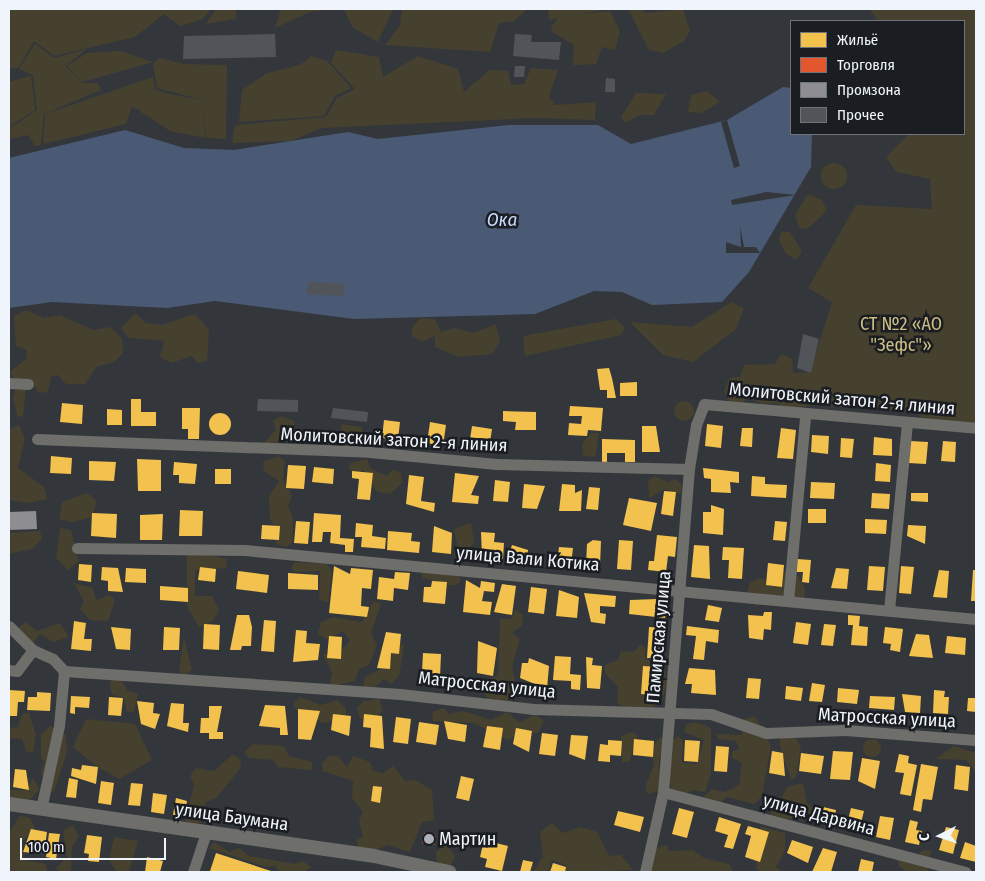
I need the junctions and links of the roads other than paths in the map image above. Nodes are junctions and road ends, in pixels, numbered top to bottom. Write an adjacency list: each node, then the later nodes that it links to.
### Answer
1 (9, 383): 2 (street)
2 (28, 384)
3 (704, 404): 4 (street, Молитовский затон 2-я линия); 8 (street, Памирская улица)
4 (805, 416): 5 (street, Молитовский затон 2-я линия); 11 (street)
5 (907, 424): 6 (street, Молитовский затон 2-я линия); 12 (street)
6 (976, 428)
7 (37, 439): 8 (street, Молитовский затон 2-я линия)
8 (689, 469): 10 (street, Памирская улица)
9 (77, 548): 10 (street, улица Вали Котика)
10 (680, 590): 11 (street, улица Вали Котика); 18 (street, Памирская улица)
11 (788, 601): 12 (street, улица Вали Котика)
12 (889, 610): 13 (street, улица Вали Котика)
13 (976, 619)
14 (9, 626): 15 (street)
15 (33, 650): 16 (street); 17 (street)
16 (9, 670)
17 (64, 671): 18 (street, Матросская улица); 22 (street)
18 (670, 716): 19 (street, Матросская улица); 20 (street, Памирская улица)
19 (976, 740)
20 (663, 792): 26 (street, Памирская улица); 27 (street, улица Дарвина)
21 (9, 804): 22 (street, улица Баумана)
22 (41, 809): 23 (street, улица Баумана)
23 (206, 833): 24 (street); 25 (street, улица Баумана)
24 (193, 872)
25 (449, 872)
26 (645, 872)
27 (966, 872)

